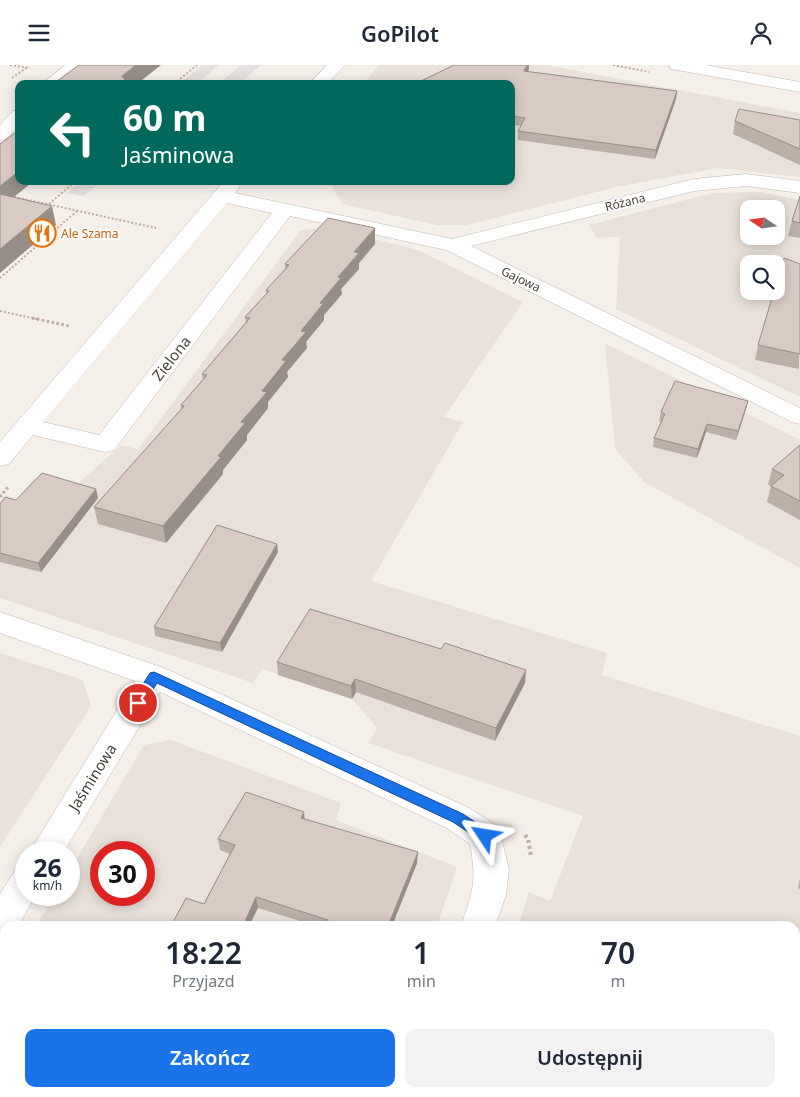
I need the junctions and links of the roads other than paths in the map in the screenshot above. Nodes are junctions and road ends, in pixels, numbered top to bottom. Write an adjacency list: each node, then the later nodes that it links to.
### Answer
1 (337, 65): 5 (street)
2 (677, 65): 7 (street)
3 (49, 66): 4 (street)
4 (73, 67): 6 (street)
5 (323, 75)
6 (55, 80)
7 (762, 81): 8 (street); 9 (street)
8 (800, 81)
9 (800, 87)
10 (15, 119): 11 (street)
11 (0, 135)
12 (800, 187): 15 (street, Różana)
13 (228, 189): 14 (street, Gajowa); 17 (street)
14 (285, 209): 15 (street, Gajowa); 17 (street, Zielona)
15 (452, 245): 16 (street, Gajowa)
16 (800, 417)
17 (27, 426): 18 (street)
18 (0, 457)
19 (0, 622): 20 (street)
20 (154, 676): 21 (street, Jaśminowa); 24 (street)
21 (52, 841)
22 (15, 900): 23 (street)
23 (2, 921)
24 (480, 921)

